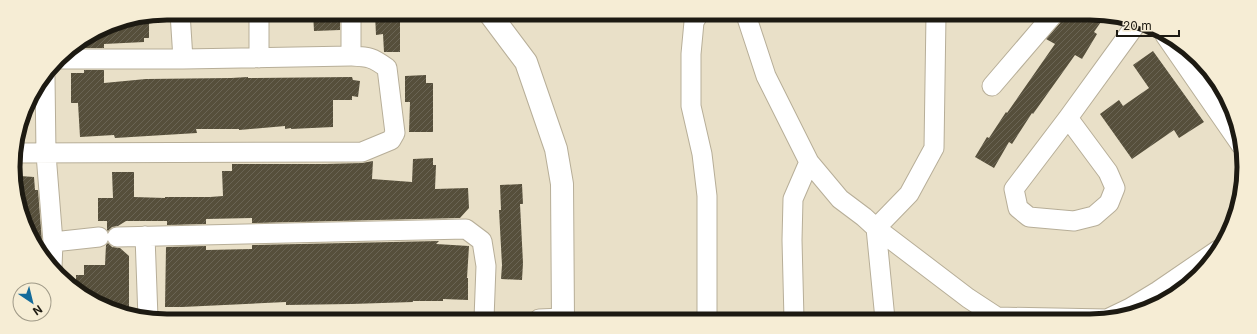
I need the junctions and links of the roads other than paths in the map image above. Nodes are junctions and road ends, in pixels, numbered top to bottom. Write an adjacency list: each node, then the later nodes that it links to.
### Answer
1 (180, 20): 14 (street)
2 (259, 20): 12 (street)
3 (351, 20): 11 (street)
4 (494, 20): 31 (street)
5 (695, 20): 32 (street)
6 (748, 20): 22 (street)
7 (936, 20): 23 (street)
8 (1049, 20): 16 (street)
9 (1134, 27): 18 (street)
10 (1177, 49): 17 (street)
11 (351, 56): 12 (street); 21 (street)
12 (259, 58): 14 (street)
13 (67, 59): 14 (street)
14 (183, 59)
15 (45, 85): 21 (street)
16 (992, 86)
17 (1212, 88): 19 (street)
18 (1068, 118): 18 (street)
19 (1230, 124)
20 (20, 153): 21 (street)
21 (46, 154): 25 (street)
22 (809, 162): 23 (street); 33 (street)
23 (876, 228): 34 (street); 35 (street)
24 (144, 236): 25 (street); 29 (street); 30 (street)
25 (53, 242): 26 (street)
26 (52, 259)
27 (1205, 259): 28 (street)
28 (1128, 309)
29 (148, 313)
30 (484, 314)
31 (563, 314)
32 (707, 314)
33 (794, 314)
34 (885, 314)
35 (991, 314)

